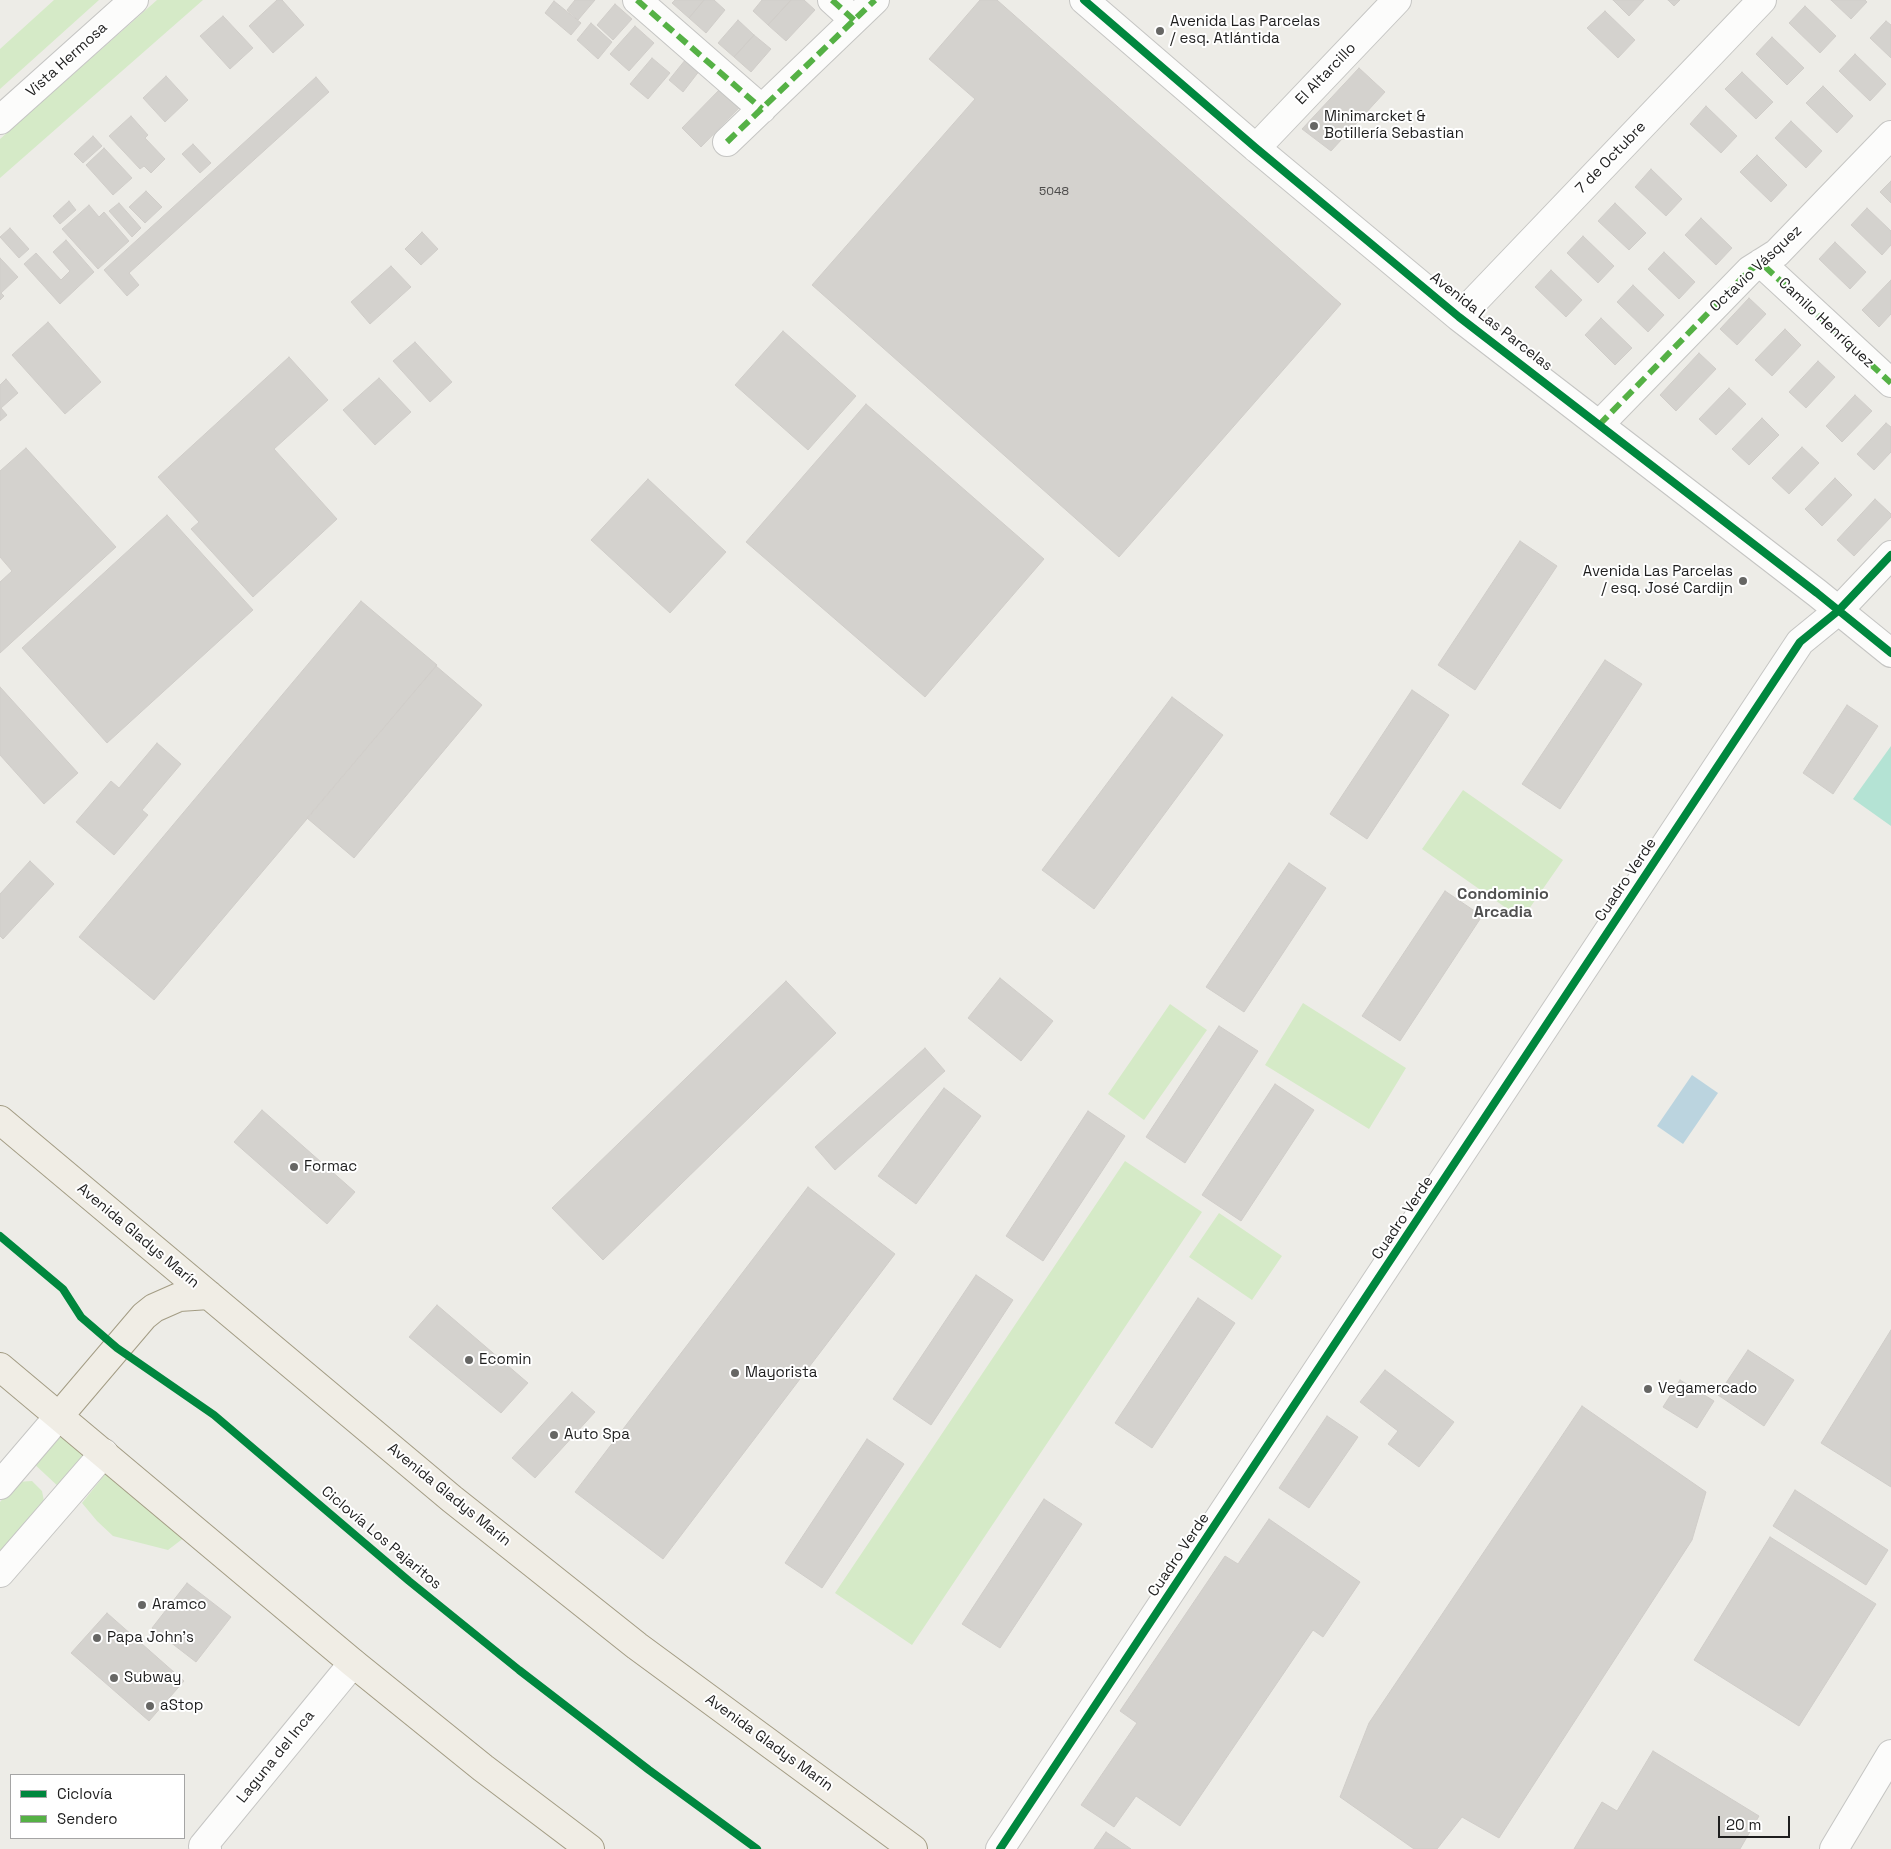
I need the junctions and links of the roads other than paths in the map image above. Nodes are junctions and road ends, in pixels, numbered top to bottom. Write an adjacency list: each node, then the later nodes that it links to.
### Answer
1 (134, 0): 10 (street, Vista Hermosa)
2 (637, 0): 9 (street)
3 (832, 0): 8 (street)
4 (875, 0): 8 (street)
5 (1397, 0): 13 (street, El Altarcillo)
6 (1762, 0): 15 (street, 7 de Octubre)
7 (1101, 5): 13 (street, Avenida Las Parcelas)
8 (854, 20): 9 (street)
9 (762, 109): 12 (street)
10 (0, 120)
11 (1891, 134): 14 (street, Octavio Vásquez)
12 (727, 142)
13 (1256, 148): 15 (street, Avenida Las Parcelas)
14 (1761, 263): 16 (street, Camilo Henríquez); 17 (street, Octavio Vásquez)
15 (1459, 316): 17 (street, Avenida Las Parcelas)
16 (1891, 383)
17 (1599, 424): 19 (street, Avenida Las Parcelas)
18 (1891, 555): 19 (street, Cuadro Verde)
19 (1838, 611): 20 (street, Avenida Las Parcelas); 33 (street, Cuadro Verde)
20 (1891, 653)
21 (0, 1120): 22 (main road, Avenida Gladys Marín)
22 (209, 1295): 24 (main road); 32 (main road, Avenida Gladys Marín)
23 (0, 1367): 24 (main road)
24 (59, 1416): 25 (main road); 26 (street)
25 (104, 1453): 27 (street); 28 (main road)
26 (0, 1485)
27 (0, 1573)
28 (353, 1663): 30 (street, Laguna del Inca); 31 (main road)
29 (1891, 1754): 34 (street)
30 (207, 1849)
31 (590, 1849)
32 (913, 1849)
33 (1000, 1849)
34 (1834, 1849)

